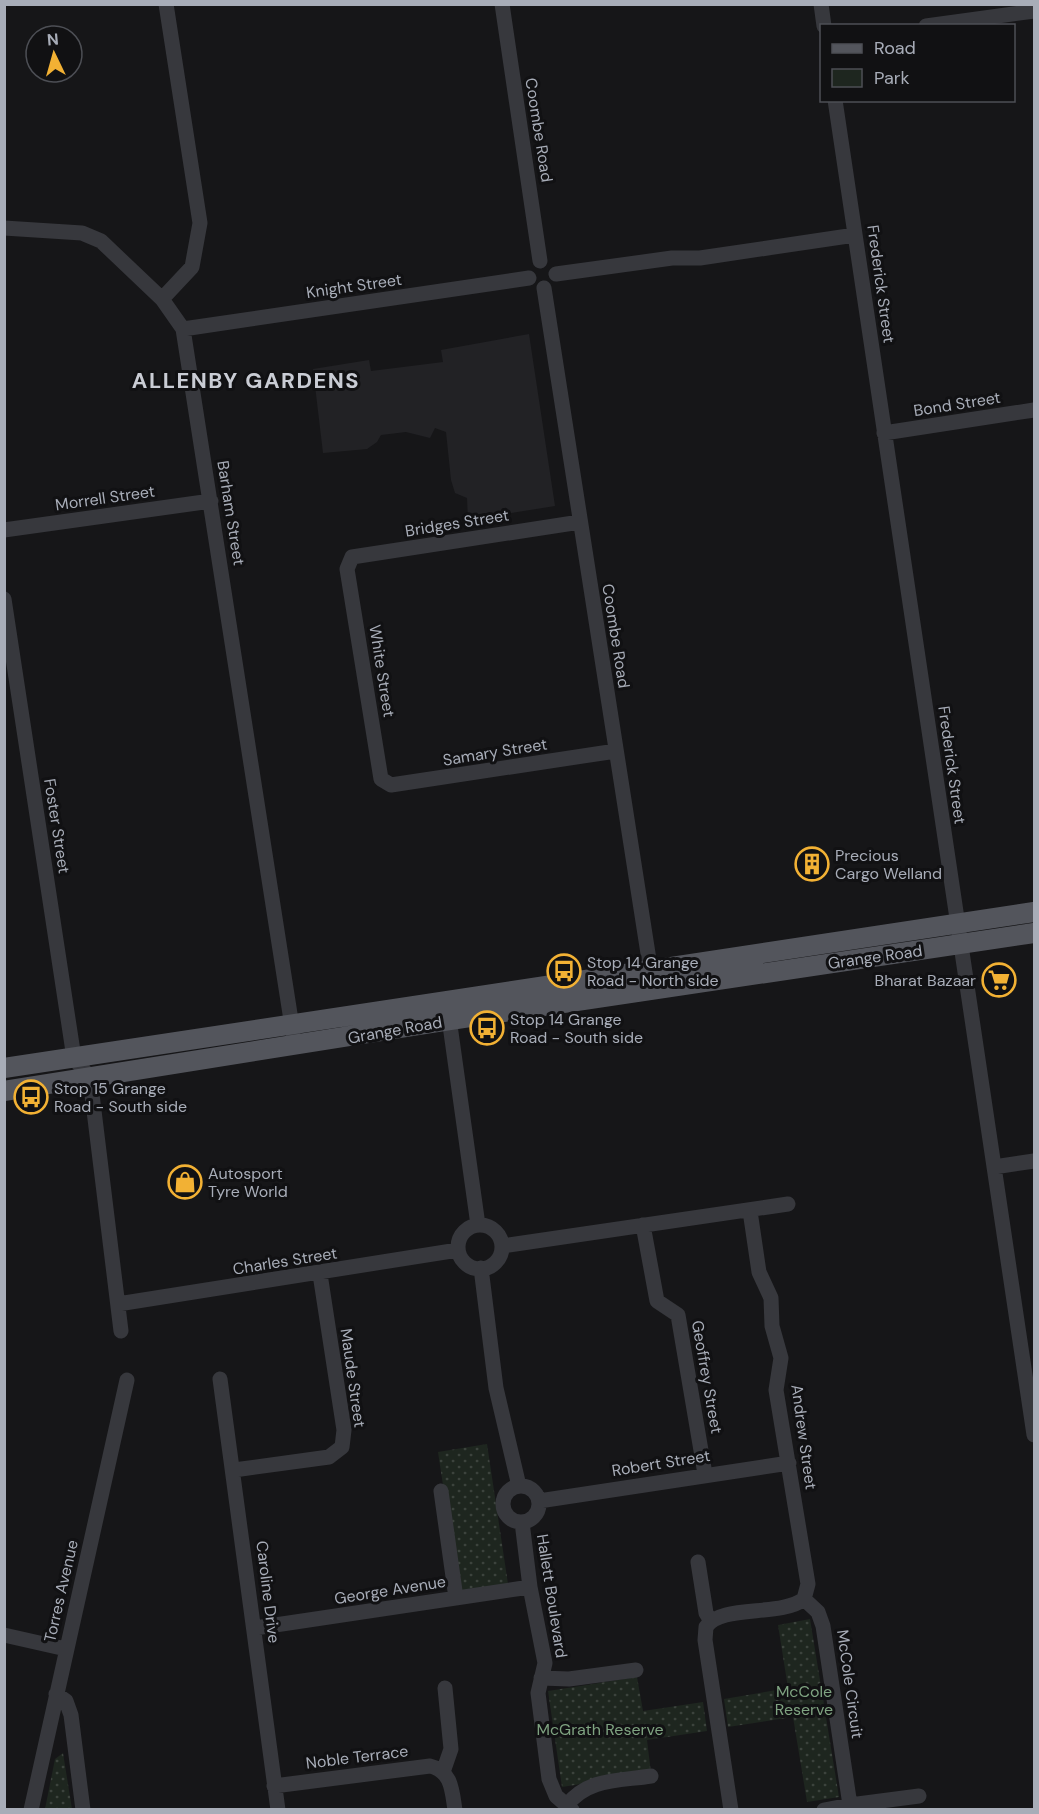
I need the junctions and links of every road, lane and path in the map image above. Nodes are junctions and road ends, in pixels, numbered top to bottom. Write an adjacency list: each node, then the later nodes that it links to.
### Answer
1 (166, 4): 14 (street)
2 (502, 4): 10 (street, Coombe Road)
3 (821, 4): 5 (street)
4 (1035, 12): 6 (street)
5 (824, 24)
6 (942, 24)
7 (835, 102): 9 (street, Frederick Street)
8 (4, 228): 14 (street)
9 (855, 235): 11 (street); 17 (street, Frederick Street)
10 (540, 261): 11 (street); 12 (street)
11 (556, 274): 13 (street)
12 (529, 278): 13 (street); 15 (street, Knight Street)
13 (544, 288): 19 (street, Coombe Road)
14 (162, 299): 15 (street, Barham Street)
15 (183, 329): 18 (street, Barham Street)
16 (1035, 410): 17 (street, Bond Street)
17 (884, 433): 26 (street, Frederick Street)
18 (211, 501): 20 (street, Morrell Street); 31 (street, Barham Street)
19 (580, 522): 21 (street, Bridges Street); 23 (street, Coombe Road)
20 (4, 530)
21 (347, 569): 24 (street, White Street)
22 (4, 599): 33 (street, Foster Street)
23 (616, 751): 24 (street, Samary Street); 29 (street, Coombe Road)
24 (381, 779)
25 (1035, 912): 26 (main road, Grange Road)
26 (958, 923): 28 (street, Frederick Street); 29 (main road, Grange Road)
27 (1035, 933): 28 (main road, Grange Road)
28 (961, 945): 29 (main road, Grange Road); 38 (street, Frederick Street)
29 (652, 980): 30 (main road, Grange Road)
30 (448, 1011): 31 (main road, Grange Road); 32 (main road, Grange Road); 41 (street)
31 (291, 1024): 32 (street, Barham Street); 33 (main road, Grange Road)
32 (295, 1046): 35 (main road, Grange Road)
33 (74, 1058): 34 (main road, Grange Road); 35 (street)
34 (4, 1068)
35 (90, 1078): 36 (main road, Grange Road); 47 (street)
36 (4, 1091)
37 (1035, 1161): 38 (street)
38 (994, 1167): 51 (street, Frederick Street)
39 (788, 1204): 40 (street)
40 (750, 1210): 42 (street); 52 (street, Andrew Street)
41 (478, 1225): 43 (street); 44 (street)
42 (643, 1225): 43 (street); 54 (street, Geoffrey Street)
43 (502, 1246): 45 (street)
44 (458, 1251): 45 (street); 46 (street, Charles Street)
45 (481, 1268): 55 (street)
46 (320, 1274): 47 (street, Charles Street); 53 (street, Maude Street)
47 (118, 1304): 48 (street)
48 (121, 1331)
49 (220, 1378): 53 (street, Caroline Drive)
50 (128, 1380): 66 (street, Torres Avenue)
51 (1035, 1435)
52 (789, 1463): 54 (street, Robert Street); 62 (street, Andrew Street)
53 (234, 1470): 64 (street, Caroline Drive)
54 (705, 1474): 57 (street, Robert Street)
55 (519, 1486): 57 (street); 58 (street)
56 (441, 1491): 61 (street)
57 (539, 1501): 58 (street)
58 (522, 1522): 60 (street, Hallett Boulevard)
59 (698, 1562): 63 (street)
60 (530, 1587): 61 (street, George Avenue); 68 (street, Hallett Boulevard)
61 (456, 1598): 64 (street, George Avenue)
62 (804, 1599): 63 (street); 75 (street, McCole Circuit)
63 (711, 1621): 81 (street)
64 (255, 1628): 73 (street, Caroline Drive)
65 (4, 1635): 66 (street)
66 (66, 1649): 70 (street, Torres Avenue)
67 (636, 1670): 68 (street)
68 (541, 1678): 76 (street, Hallett Boulevard)
69 (445, 1688): 71 (street)
70 (56, 1694): 77 (street, Torres Avenue); 78 (street)
71 (443, 1772): 73 (street, Noble Terrace); 80 (street)
72 (651, 1776): 76 (street)
73 (274, 1786): 79 (street, Caroline Drive)
74 (919, 1796): 75 (street)
75 (850, 1805): 82 (street)
76 (569, 1807)
77 (31, 1809)
78 (83, 1809)
79 (278, 1809)
80 (454, 1809)
81 (731, 1809)
82 (824, 1809)

